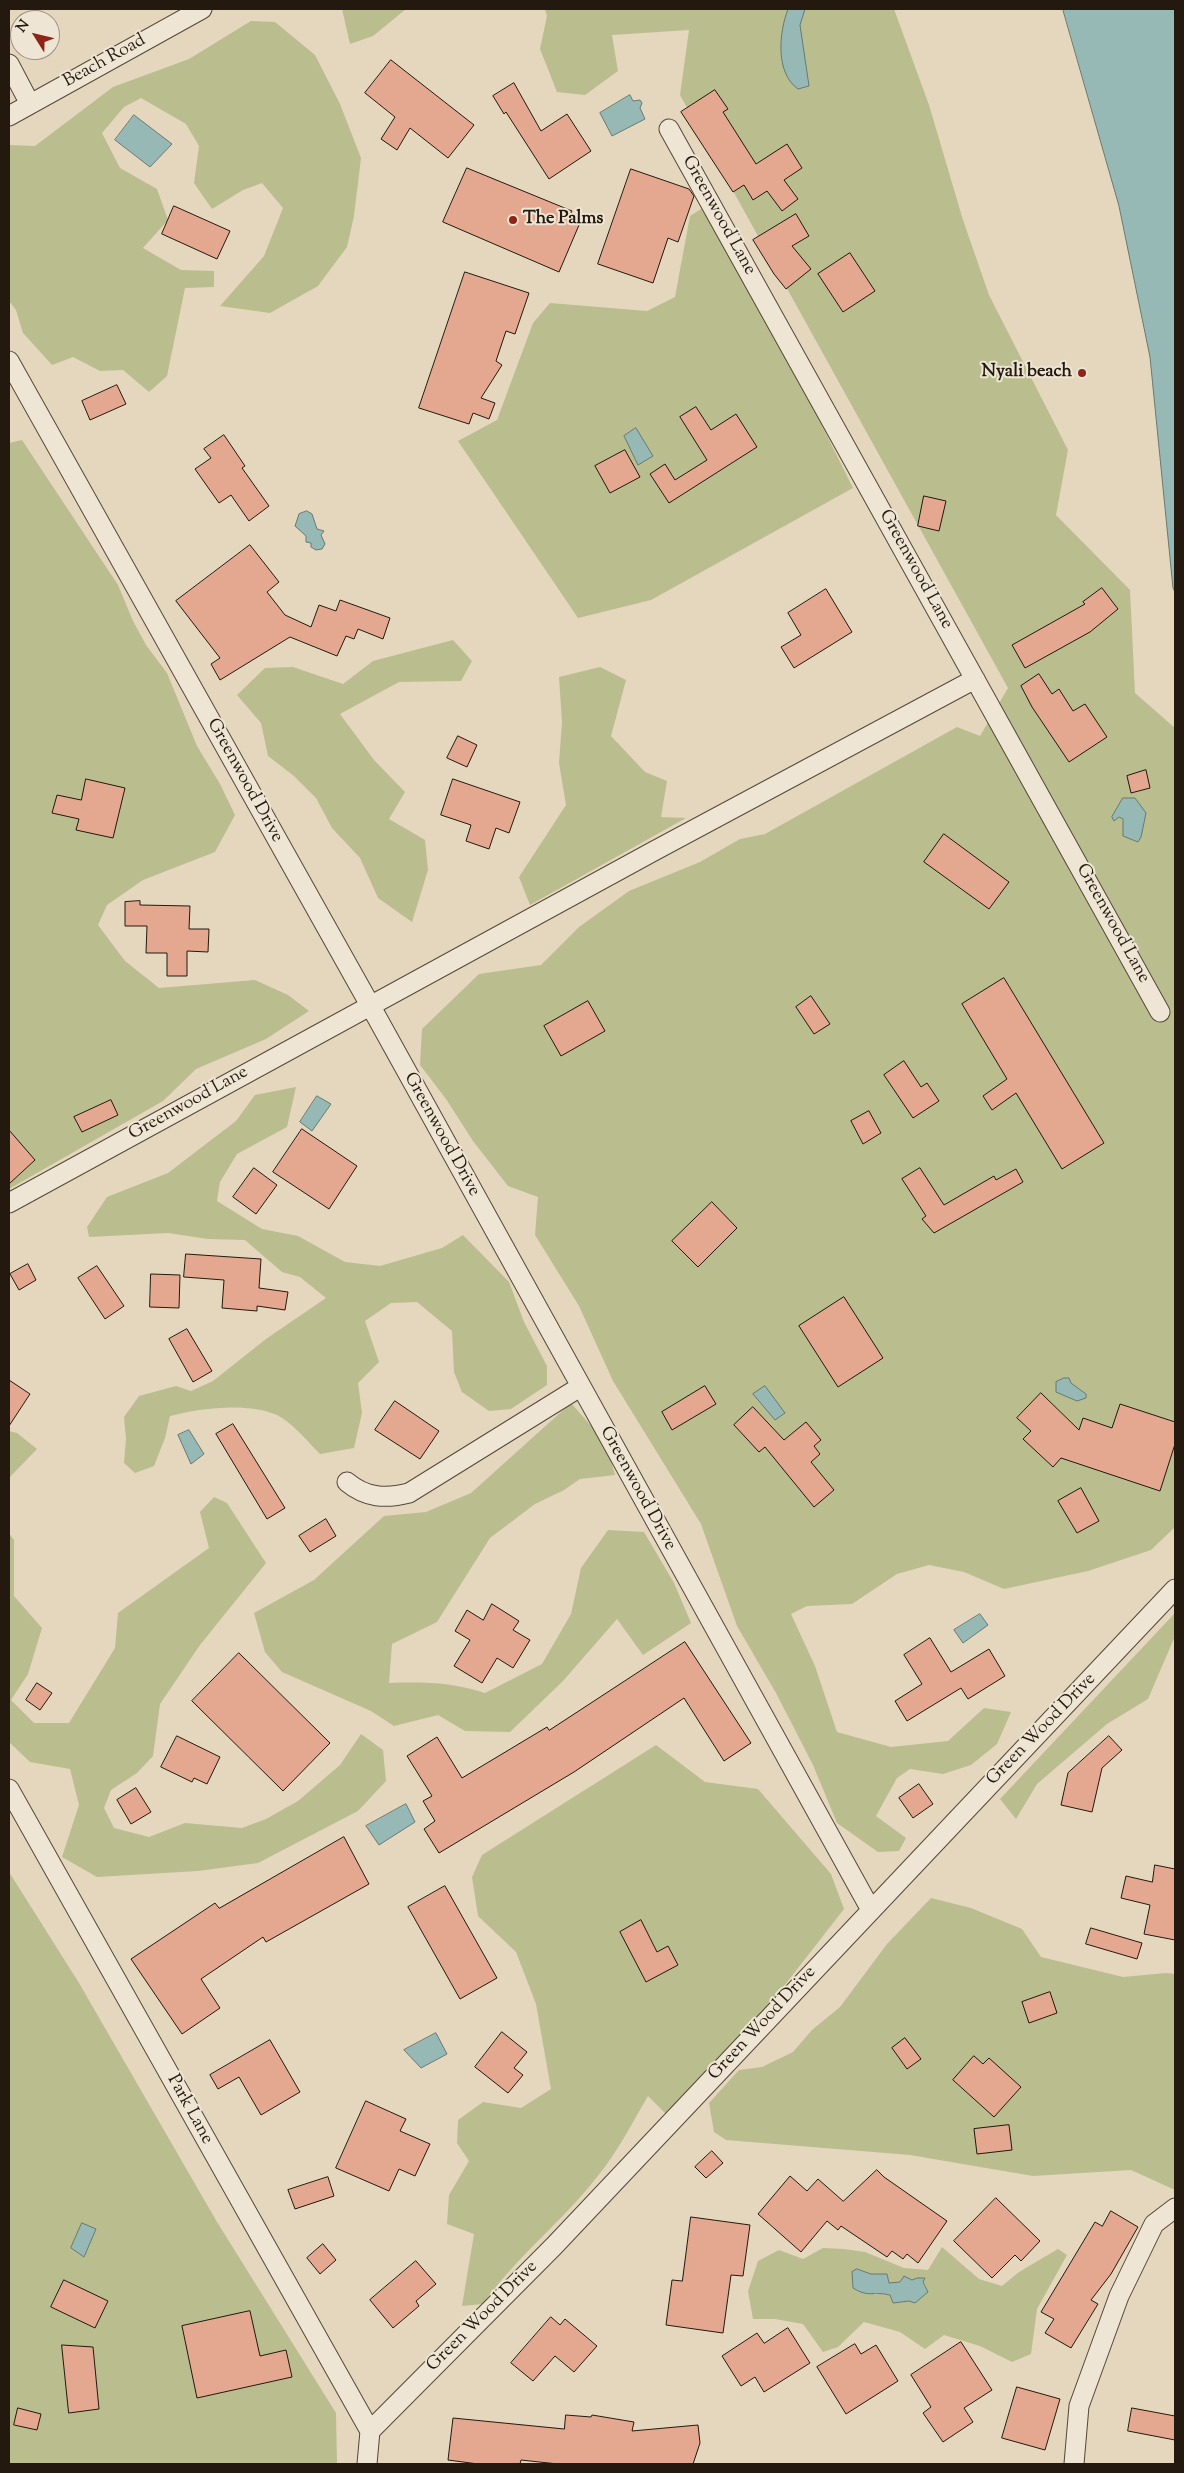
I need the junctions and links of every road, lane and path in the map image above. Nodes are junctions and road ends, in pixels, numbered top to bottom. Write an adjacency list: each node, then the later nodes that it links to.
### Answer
1 (202, 9): 3 (street, Beach Road)
2 (9, 64): 3 (street)
3 (30, 104): 4 (street, Beach Road)
4 (9, 116)
5 (669, 128): 7 (street, Greenwood Lane)
6 (9, 361): 8 (street, Greenwood Drive)
7 (975, 679): 8 (street, Greenwood Lane); 9 (street, Greenwood Lane)
8 (370, 1006): 10 (street, Greenwood Lane); 11 (street, Greenwood Drive)
9 (1160, 1012)
10 (9, 1203)
11 (580, 1387): 12 (street); 15 (street, Greenwood Drive)
12 (347, 1482)
13 (1175, 1589): 15 (street, Green Wood Drive)
14 (9, 1789): 17 (street, Park Lane)
15 (871, 1910): 17 (street, Green Wood Drive)
16 (1175, 2208): 19 (street)
17 (370, 2431): 18 (street)
18 (367, 2464)
19 (1074, 2464)

